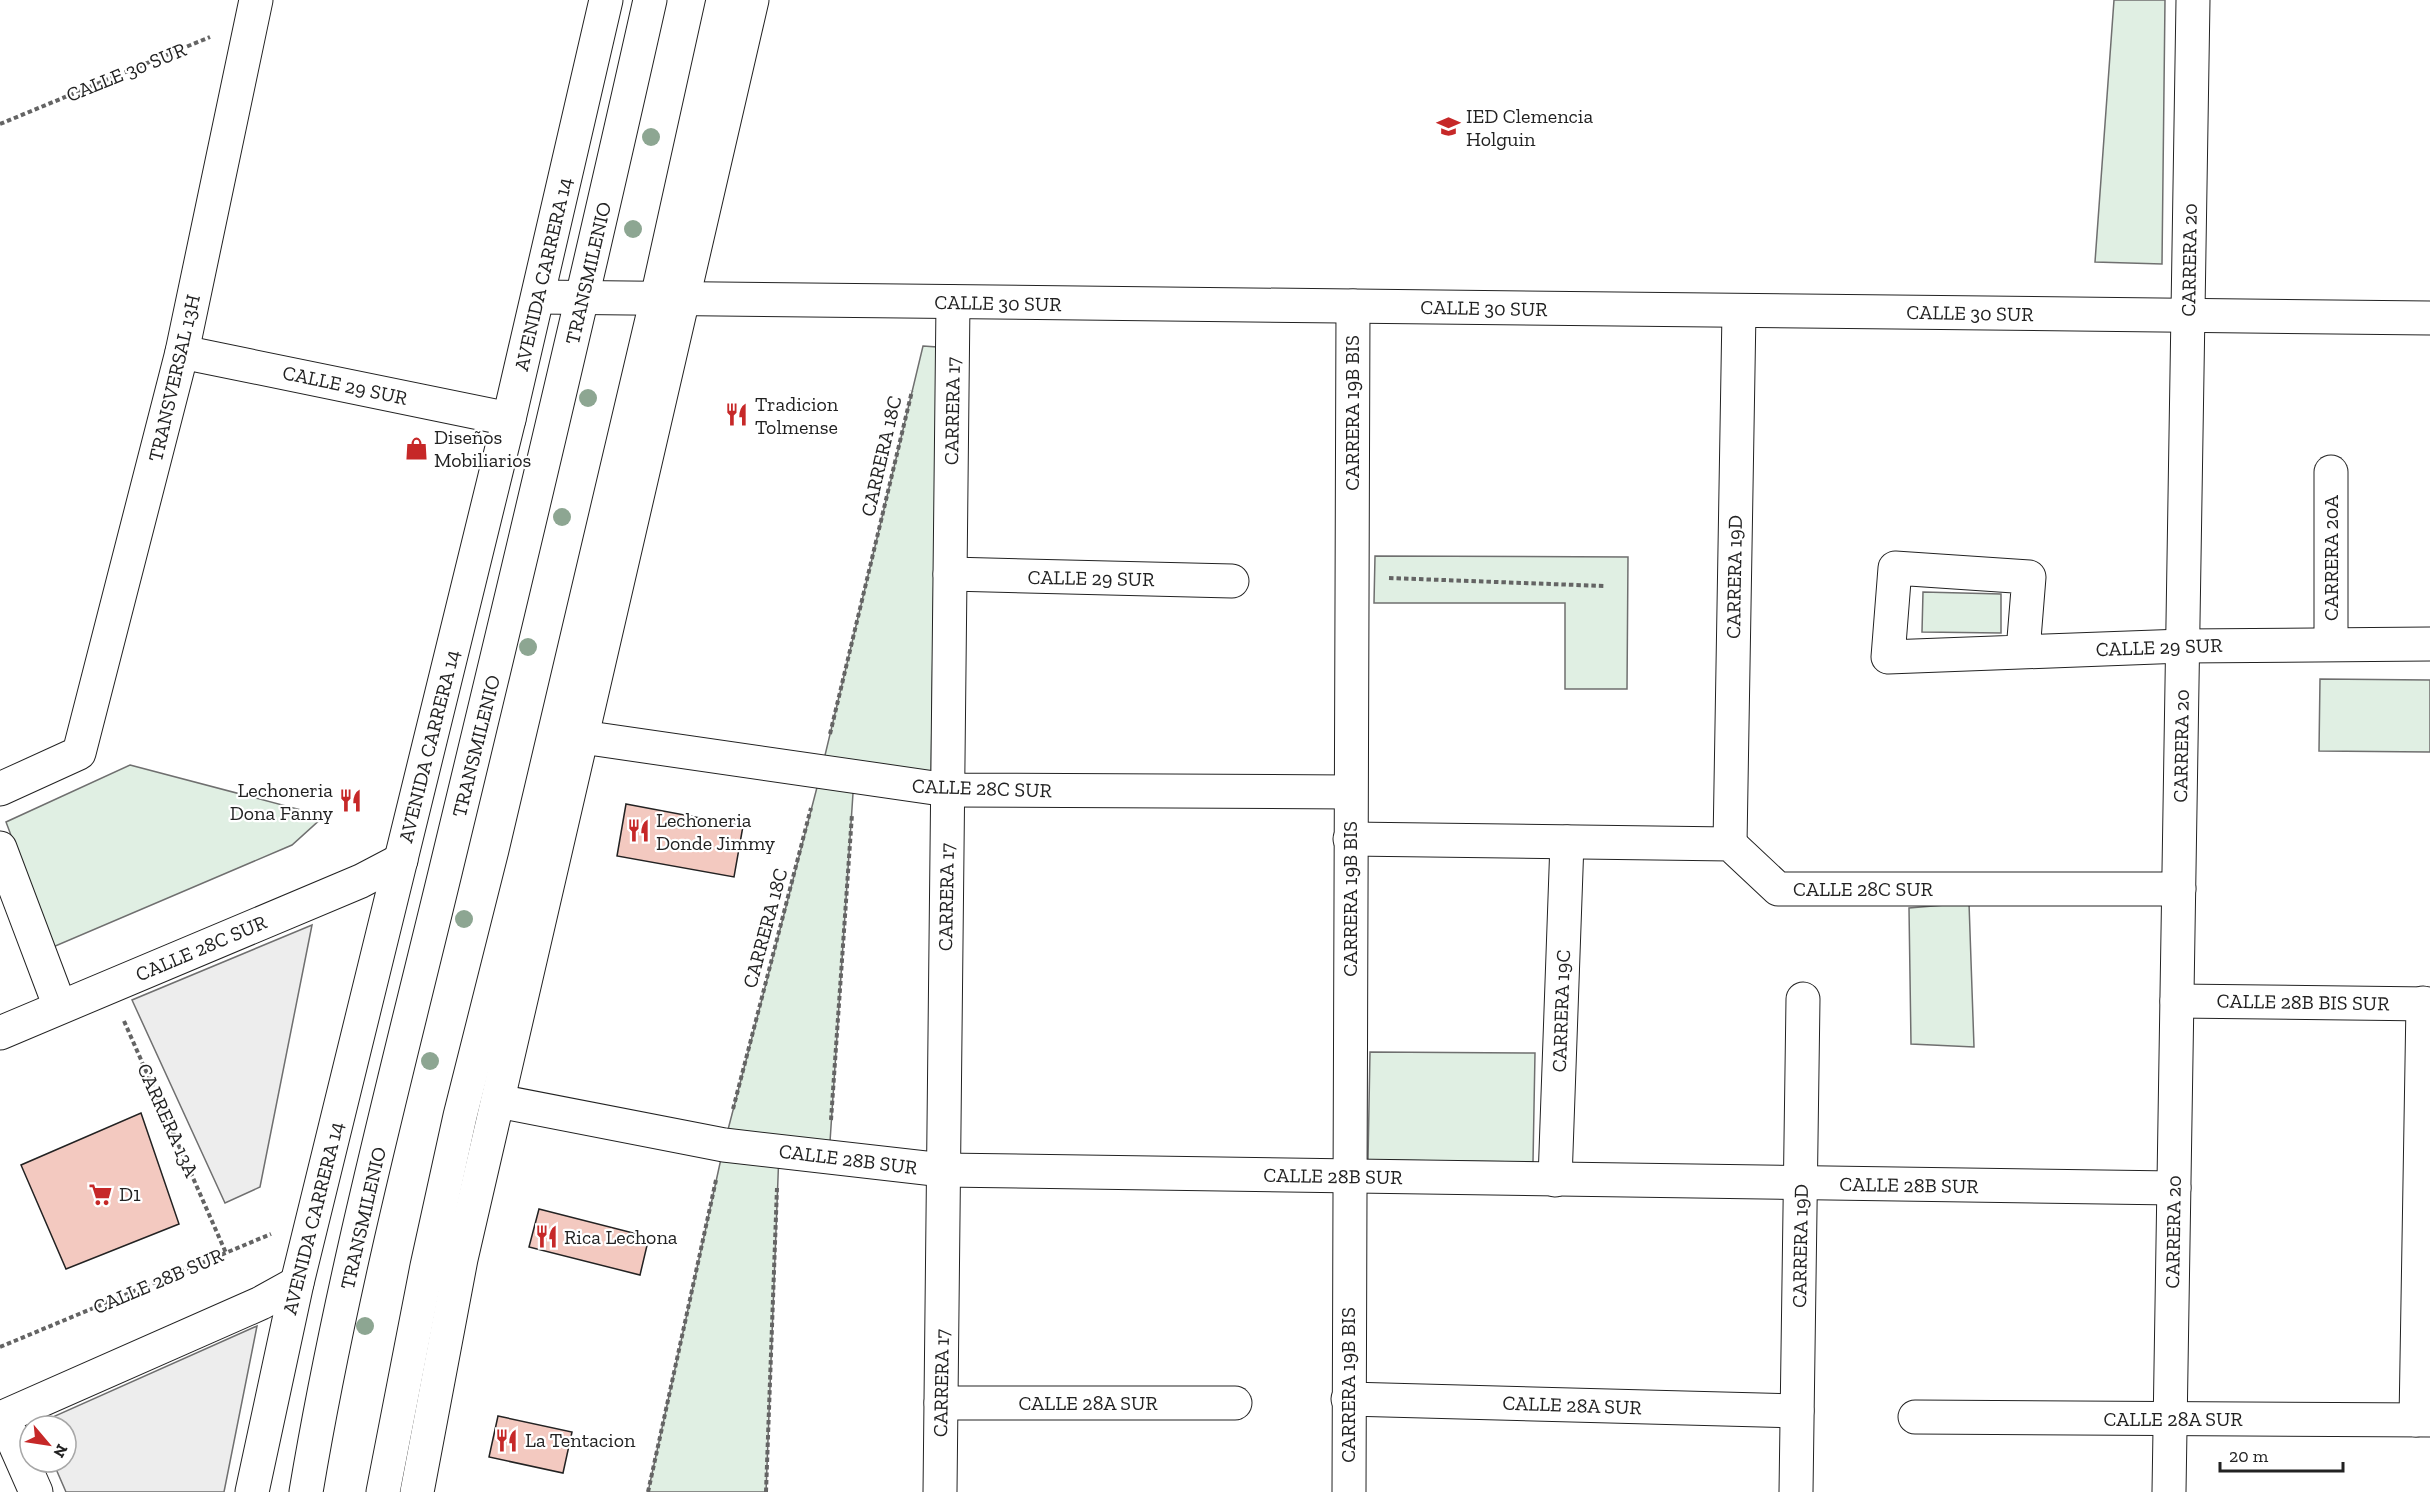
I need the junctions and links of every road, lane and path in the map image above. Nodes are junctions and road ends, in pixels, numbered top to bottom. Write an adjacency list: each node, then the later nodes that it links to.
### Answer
1 (606, 0): 8 (street, AVENIDA CARRERA 14)
2 (650, 0): 9 (street, TRANSMILENIO)
3 (723, 0): 10 (street)
4 (752, 0): 10 (street)
5 (2193, 0): 14 (street, CARRERA 20)
6 (254, 10): 7 (path, CALLE 30 SUR); 16 (street, TRANSVERSAL 13H)
7 (0, 124)
8 (538, 297): 9 (street, CALLE 30 SUR); 18 (street, AVENIDA CARRERA 14)
9 (583, 297): 10 (street, CALLE 30 SUR); 69 (street, TRANSMILENIO)
10 (670, 298): 11 (street, CALLE 30 SUR); 28 (street); 70 (street)
11 (953, 302): 12 (street, CALLE 30 SUR); 20 (street, CARRERA 17)
12 (1353, 306): 13 (street, CALLE 30 SUR); 21 (street, CARRERA 19B BIS)
13 (1739, 311): 14 (street, CALLE 30 SUR); 36 (street, CARRERA 19D)
14 (2188, 315): 15 (street, CALLE 30 SUR); 26 (street, CARRERA 20)
15 (2430, 318)
16 (182, 352): 18 (street, CALLE 29 SUR); 31 (street, TRANSVERSAL 13H)
17 (914, 380): 29 (path, CARRERA 18C)
18 (509, 419): 38 (street, AVENIDA CARRERA 14)
19 (2331, 472): 24 (street, CARRERA 20A)
20 (950, 574): 22 (street, CALLE 29 SUR); 32 (street, CARRERA 17)
21 (1351, 576): 23 (path); 33 (street, CARRERA 19B BIS)
22 (1232, 581)
23 (1604, 586)
24 (2331, 644): 25 (street, CALLE 29 SUR); 26 (street, CALLE 29 SUR)
25 (2430, 644)
26 (2183, 646): 27 (street, CALLE 29 SUR); 39 (street, CARRERA 20)
27 (2023, 651): 27 (street, CALLE 29 SUR)
28 (582, 737): 29 (street, CALLE 28C SUR); 46 (street)
29 (821, 772): 30 (street, CALLE 28C SUR); 47 (path, CARRERA 18C)
30 (854, 777): 32 (street, CALLE 28C SUR); 49 (path)
31 (0, 789)
32 (948, 790): 33 (street, CALLE 28C SUR); 50 (street, CARRERA 17)
33 (1350, 792): 34 (street, CARRERA 19B BIS)
34 (1350, 839): 35 (street); 51 (street, CARRERA 19B BIS)
35 (1567, 842): 36 (street); 52 (street, CARRERA 19C)
36 (1730, 844): 39 (street, CALLE 28C SUR)
37 (0, 848): 44 (street)
38 (401, 860): 40 (street, CALLE 28C SUR); 55 (street, AVENIDA CARRERA 14)
39 (2179, 889): 42 (street, CARRERA 20)
40 (110, 987): 44 (street, CALLE 28C SUR); 57 (path, CARRERA 13A)
41 (1803, 999): 53 (street, CARRERA 19D)
42 (2177, 1001): 43 (street, CALLE 28B BIS SUR); 54 (street, CARRERA 20)
43 (2427, 1004): 56 (street)
44 (60, 1007): 45 (street, CALLE 28C SUR)
45 (0, 1033)
46 (498, 1101): 47 (street, CALLE 28B SUR); 71 (street)
47 (724, 1145): 48 (street, CALLE 28B SUR); 72 (path, CARRERA 18C)
48 (779, 1151): 49 (street, CALLE 28B SUR); 73 (path)
49 (829, 1157): 50 (street, CALLE 28B SUR)
50 (944, 1170): 51 (street, CALLE 28B SUR); 61 (street, CARRERA 17)
51 (1348, 1177): 52 (street, CALLE 28B SUR); 60 (street, CARRERA 19B BIS)
52 (1555, 1180): 53 (street, CALLE 28B SUR)
53 (1801, 1183): 54 (street, CALLE 28B SUR); 63 (street, CARRERA 19D)
54 (2174, 1188): 65 (street, CARRERA 20)
55 (314, 1212): 57 (path, CALLE 28B SUR); 58 (street, AVENIDA CARRERA 14)
56 (2425, 1244): 66 (street)
57 (226, 1253): 59 (path, CALLE 28B SUR)
58 (297, 1283): 67 (street); 68 (street, AVENIDA CARRERA 14)
59 (0, 1347)
60 (1348, 1399): 63 (street, CALLE 28A SUR); 75 (street, CARRERA 19B BIS)
61 (941, 1403): 62 (street, CALLE 28A SUR); 74 (street, CARRERA 17)
62 (1235, 1403)
63 (1797, 1411): 76 (street, CARRERA 19D)
64 (1915, 1417): 65 (street, CALLE 28A SUR)
65 (2170, 1419): 66 (street, CALLE 28A SUR); 77 (street, CARRERA 20)
66 (2423, 1420)
67 (36, 1492)
68 (252, 1492)
69 (306, 1492)
70 (383, 1492)
71 (417, 1492)
72 (648, 1492)
73 (766, 1492)
74 (940, 1492)
75 (1349, 1492)
76 (1796, 1492)
77 (2169, 1492)

